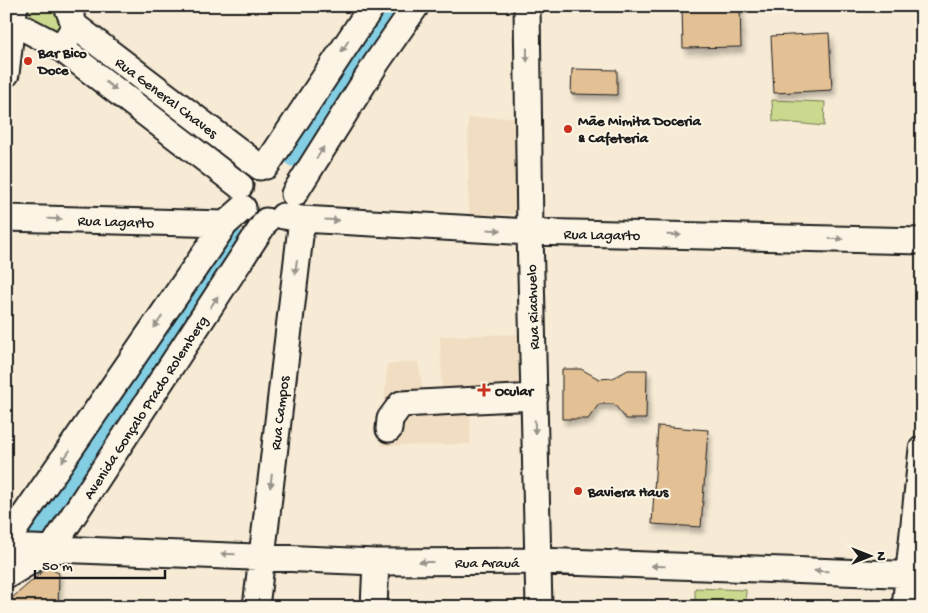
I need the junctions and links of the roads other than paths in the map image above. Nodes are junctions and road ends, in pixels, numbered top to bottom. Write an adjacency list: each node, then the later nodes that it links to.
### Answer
1 (416, 6): 10 (street, Avenida Gonçalo Prado Rolemberg, one-way to 1)
2 (527, 6): 12 (street, Rua Riachuelo, one-way to 12)
3 (366, 8): 8 (street, one-way to 8)
4 (11, 16): 6 (street, Rua General Chaves); 7 (street)
5 (71, 16): 6 (street); 8 (street, Rua General Chaves)
6 (58, 46): 9 (street, Rua General Chaves, one-way to 9)
7 (6, 74)
8 (263, 167): 9 (street); 10 (street)
9 (236, 206): 10 (street); 11 (street, Rua Lagarto, one-way to 9); 17 (street, one-way to 17)
10 (286, 212): 12 (street, Rua Lagarto, one-way to 12); 19 (street, Avenida Gonçalo Prado Rolemberg, one-way to 10); 20 (street, Rua Campos, one-way to 20)
11 (6, 218)
12 (530, 232): 13 (street, Rua Lagarto, one-way to 13); 14 (street, Rua Riachuelo)
13 (922, 241)
14 (534, 397): 15 (street); 22 (street, Rua Riachuelo, one-way to 22)
15 (389, 429)
16 (922, 449): 23 (street)
17 (6, 542)
18 (6, 546): 19 (street, Rua Arauá)
19 (52, 548): 20 (street, Rua Arauá, one-way to 19); 24 (street, Avenida Gonçalo Prado Rolemberg)
20 (262, 556): 21 (street, Rua Arauá); 25 (street, Rua Campos)
21 (376, 562): 22 (street, Rua Arauá, one-way to 21); 26 (street)
22 (539, 562): 23 (street, Rua Arauá, one-way to 22); 27 (street, Rua Riachuelo)
23 (915, 575): 28 (street)
24 (6, 576)
25 (256, 607)
26 (374, 607)
27 (539, 607)
28 (905, 607)

